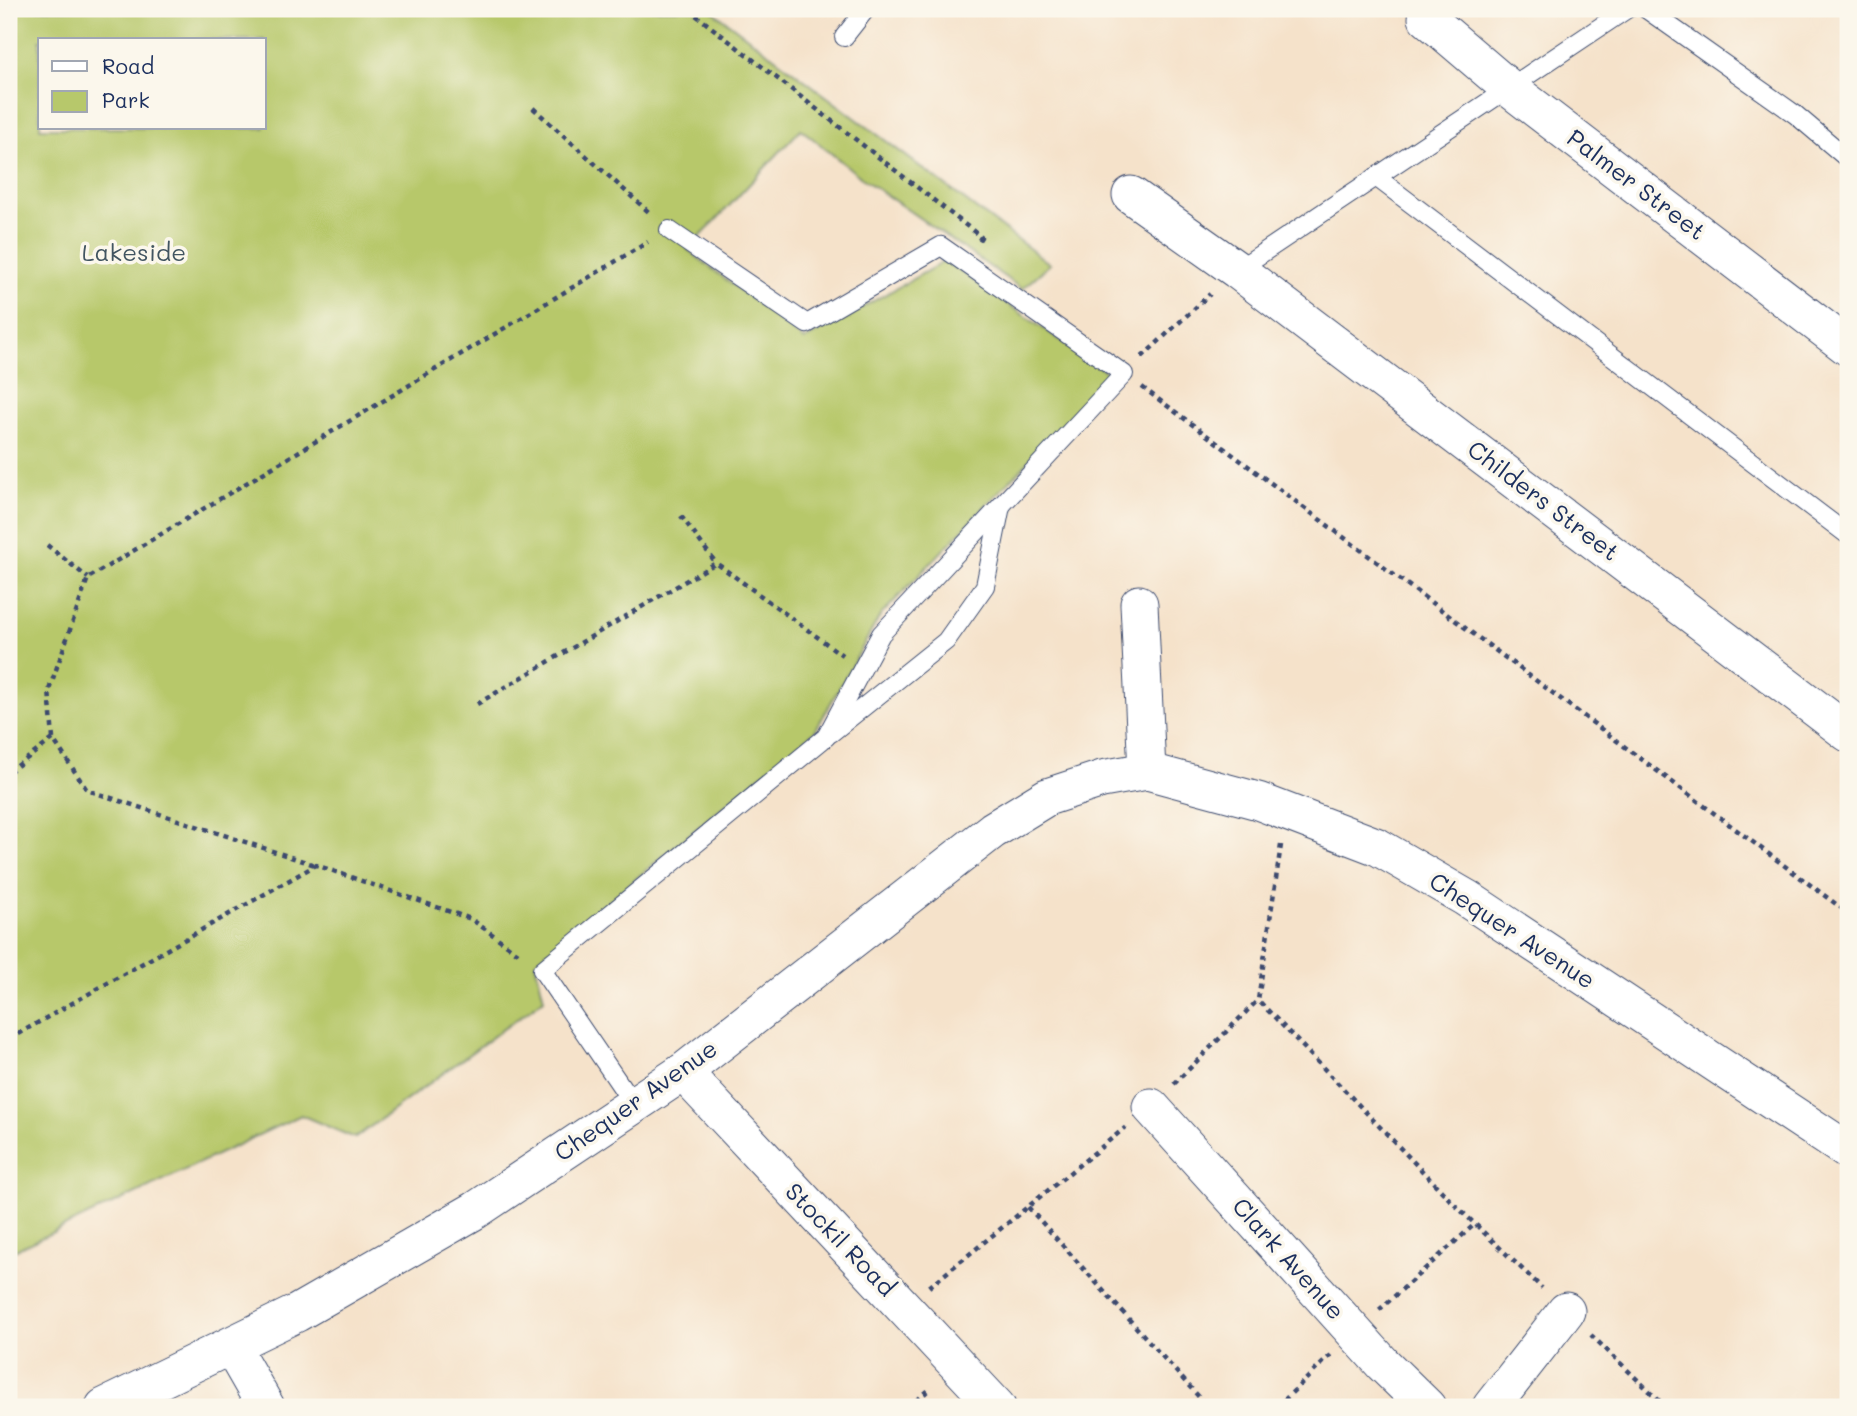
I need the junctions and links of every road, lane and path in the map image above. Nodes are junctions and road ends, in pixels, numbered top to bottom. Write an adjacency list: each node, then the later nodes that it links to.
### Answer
1 (688, 9): 13 (path)
2 (866, 9): 6 (lane)
3 (1627, 9): 7 (lane)
4 (1646, 9): 9 (lane)
5 (1421, 13): 7 (street, Palmer Street)
6 (844, 37)
7 (1510, 88): 10 (lane); 15 (street, Palmer Street)
8 (533, 108): 12 (path)
9 (1848, 159)
10 (1376, 177): 14 (lane); 19 (lane)
11 (1131, 195): 14 (street, Childers Street)
12 (668, 230): 13 (lane); 22 (path)
13 (969, 266): 16 (lane)
14 (1237, 270): 16 (path); 26 (street, Childers Street)
15 (1848, 347)
16 (1124, 374): 17 (lane); 33 (path)
17 (1001, 506): 24 (lane); 27 (lane)
18 (681, 516): 21 (path)
19 (1848, 535)
20 (47, 545): 22 (path)
21 (716, 563): 24 (path); 25 (path)
22 (88, 578): 28 (path)
23 (1139, 604): 29 (street)
24 (862, 670): 27 (lane)
25 (477, 704)
26 (1848, 733)
27 (826, 737): 34 (lane)
28 (53, 739): 30 (path); 32 (path)
29 (1147, 771): 31 (street, Chequer Avenue); 37 (street, Chequer Avenue)
30 (9, 772)
31 (1286, 812): 35 (path); 40 (street, Chequer Avenue)
32 (316, 865): 34 (path); 36 (path)
33 (1848, 913)
34 (542, 970): 38 (lane)
35 (1258, 1000): 39 (path); 43 (path)
36 (9, 1039)
37 (683, 1072): 38 (street, Chequer Avenue); 42 (street, Stockil Road)
38 (634, 1105): 44 (street, Chequer Avenue)
39 (1151, 1107): 41 (path); 49 (street, Clark Avenue)
40 (1848, 1151)
41 (1028, 1207): 42 (path); 48 (path)
42 (905, 1307): 47 (street, Stockil Road)
43 (1566, 1311): 50 (street); 51 (path)
44 (231, 1346): 45 (street, Chequer Avenue); 46 (street)
45 (104, 1407)
46 (266, 1407)
47 (996, 1407)
48 (1208, 1407)
49 (1427, 1407)
50 (1491, 1407)
51 (1666, 1407)

